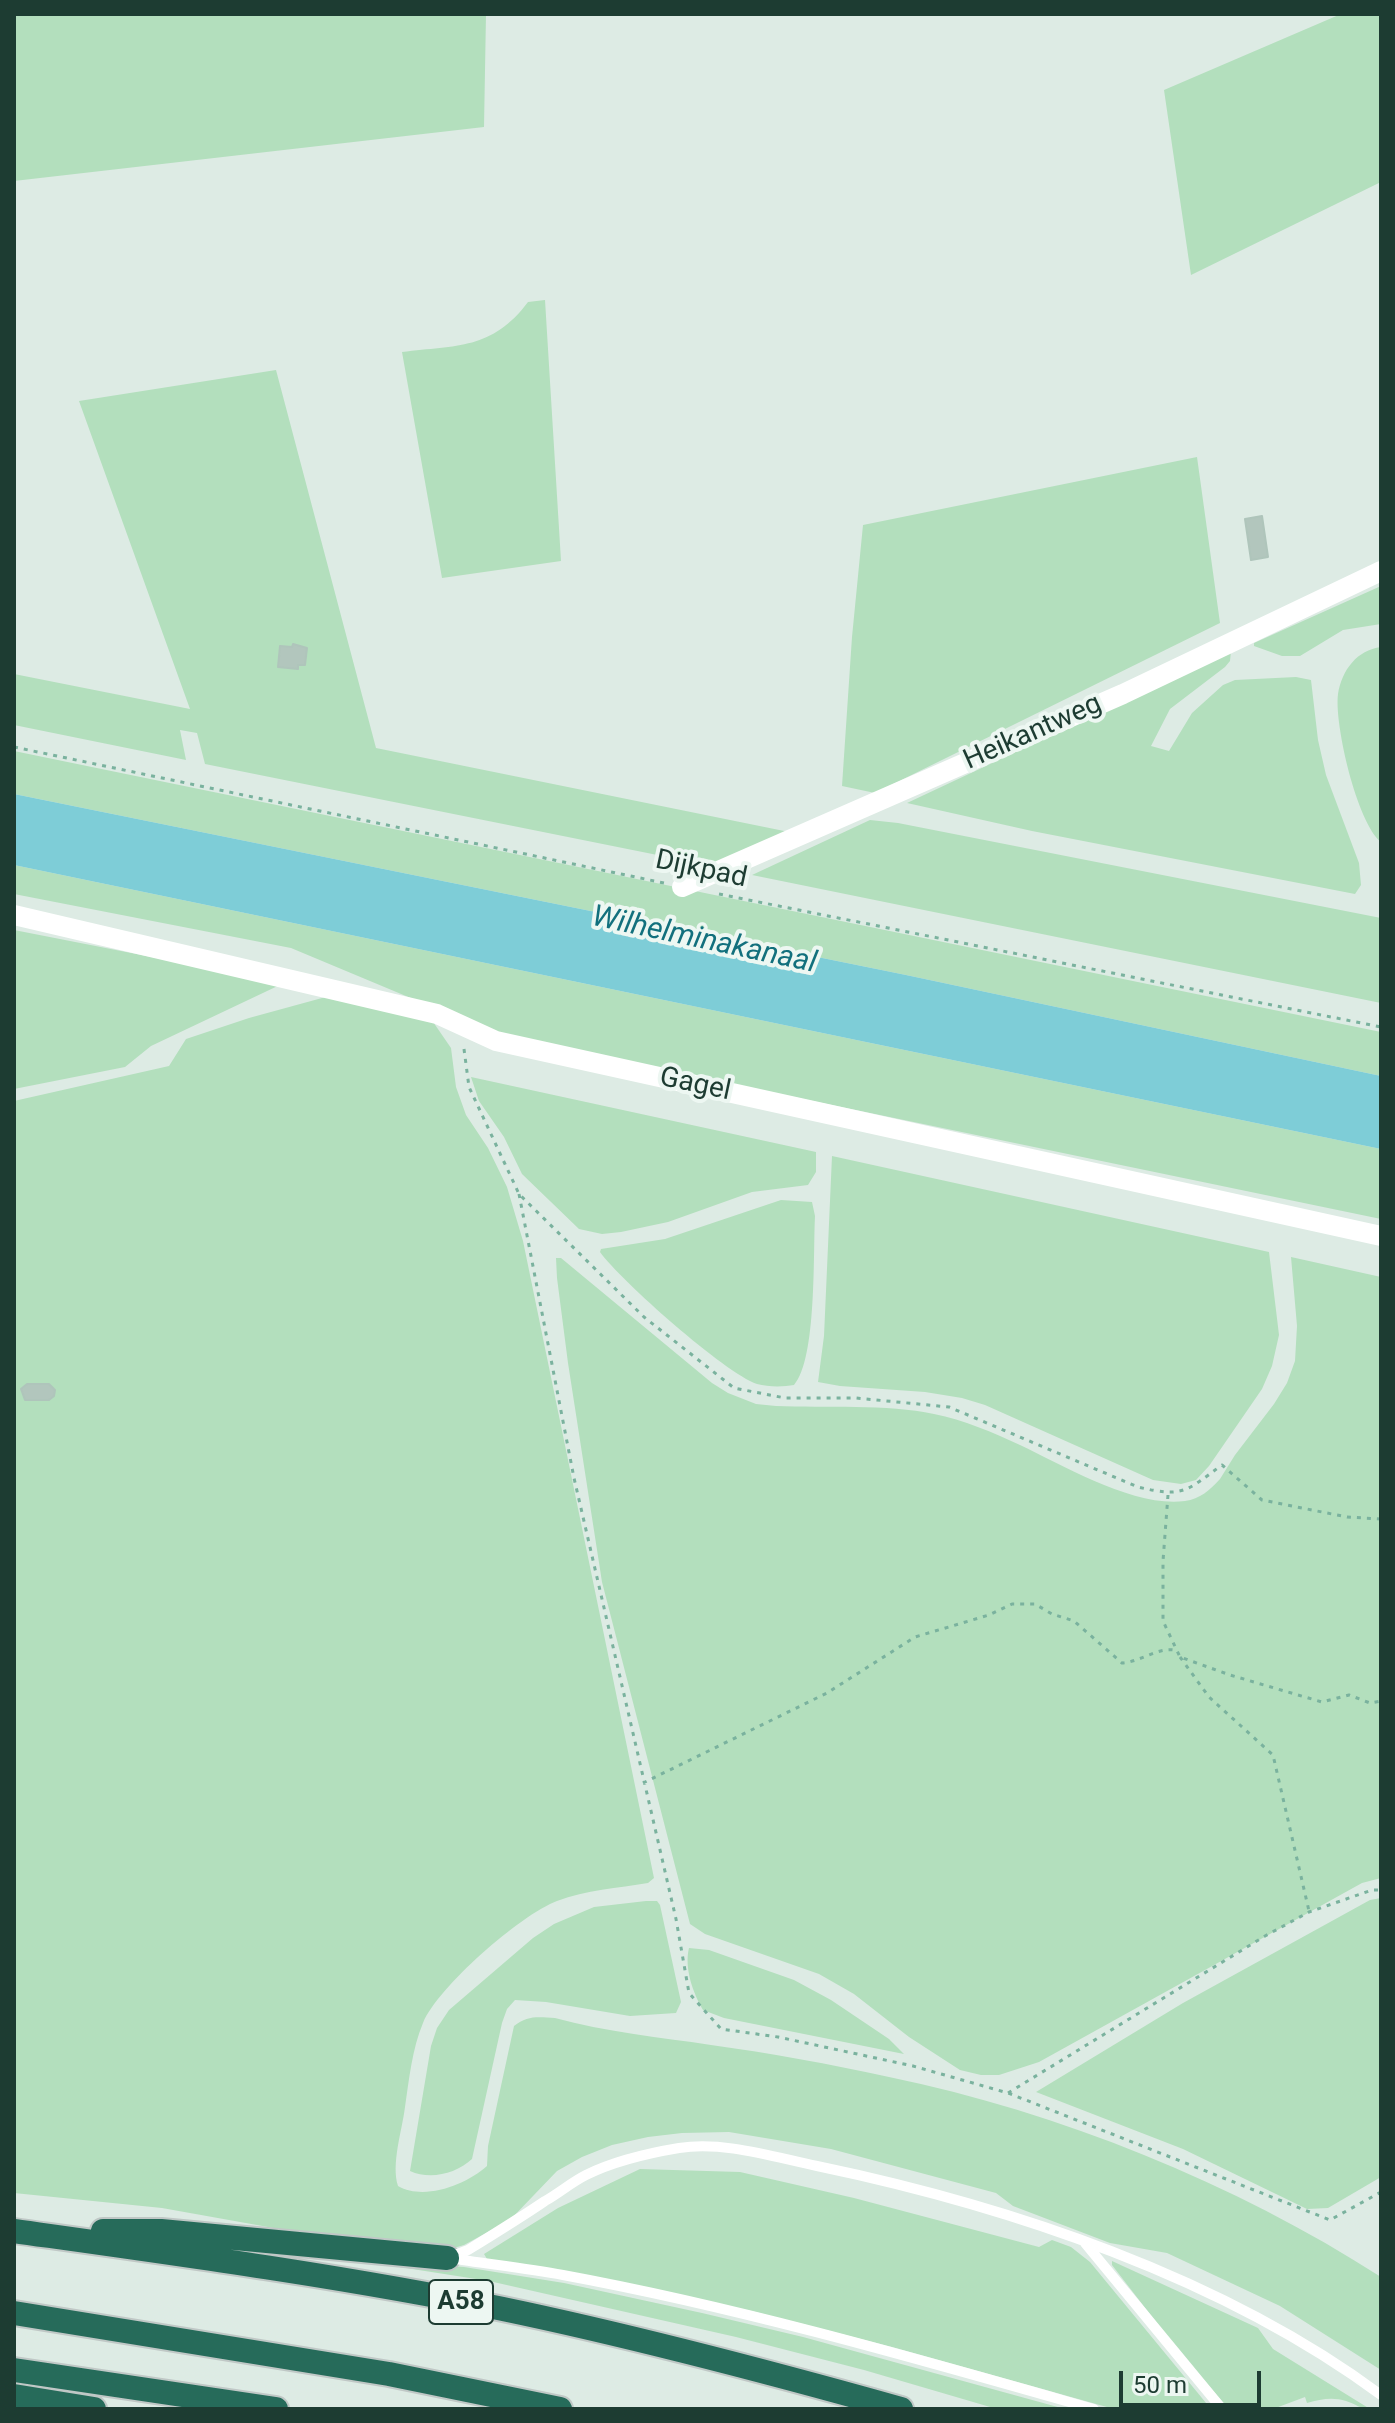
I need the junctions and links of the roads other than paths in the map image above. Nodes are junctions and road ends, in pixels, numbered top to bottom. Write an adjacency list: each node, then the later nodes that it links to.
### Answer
1 (1381, 571): 2 (street, Heikantweg)
2 (682, 887)
3 (14, 915): 4 (street, Gagel)
4 (1381, 1236)
5 (14, 2230): 7 (highway, A58); 15 (highway, A58)
6 (1084, 2242): 7 (lane, A58); 10 (lane, A58); 17 (lane)
7 (447, 2258): 16 (lane, A58)
8 (14, 2313): 14 (highway)
9 (14, 2370): 13 (highway)
10 (1381, 2395)
11 (14, 2396): 12 (highway)
12 (94, 2409)
13 (276, 2409)
14 (560, 2409)
15 (901, 2409)
16 (1094, 2409)
17 (1222, 2409)

